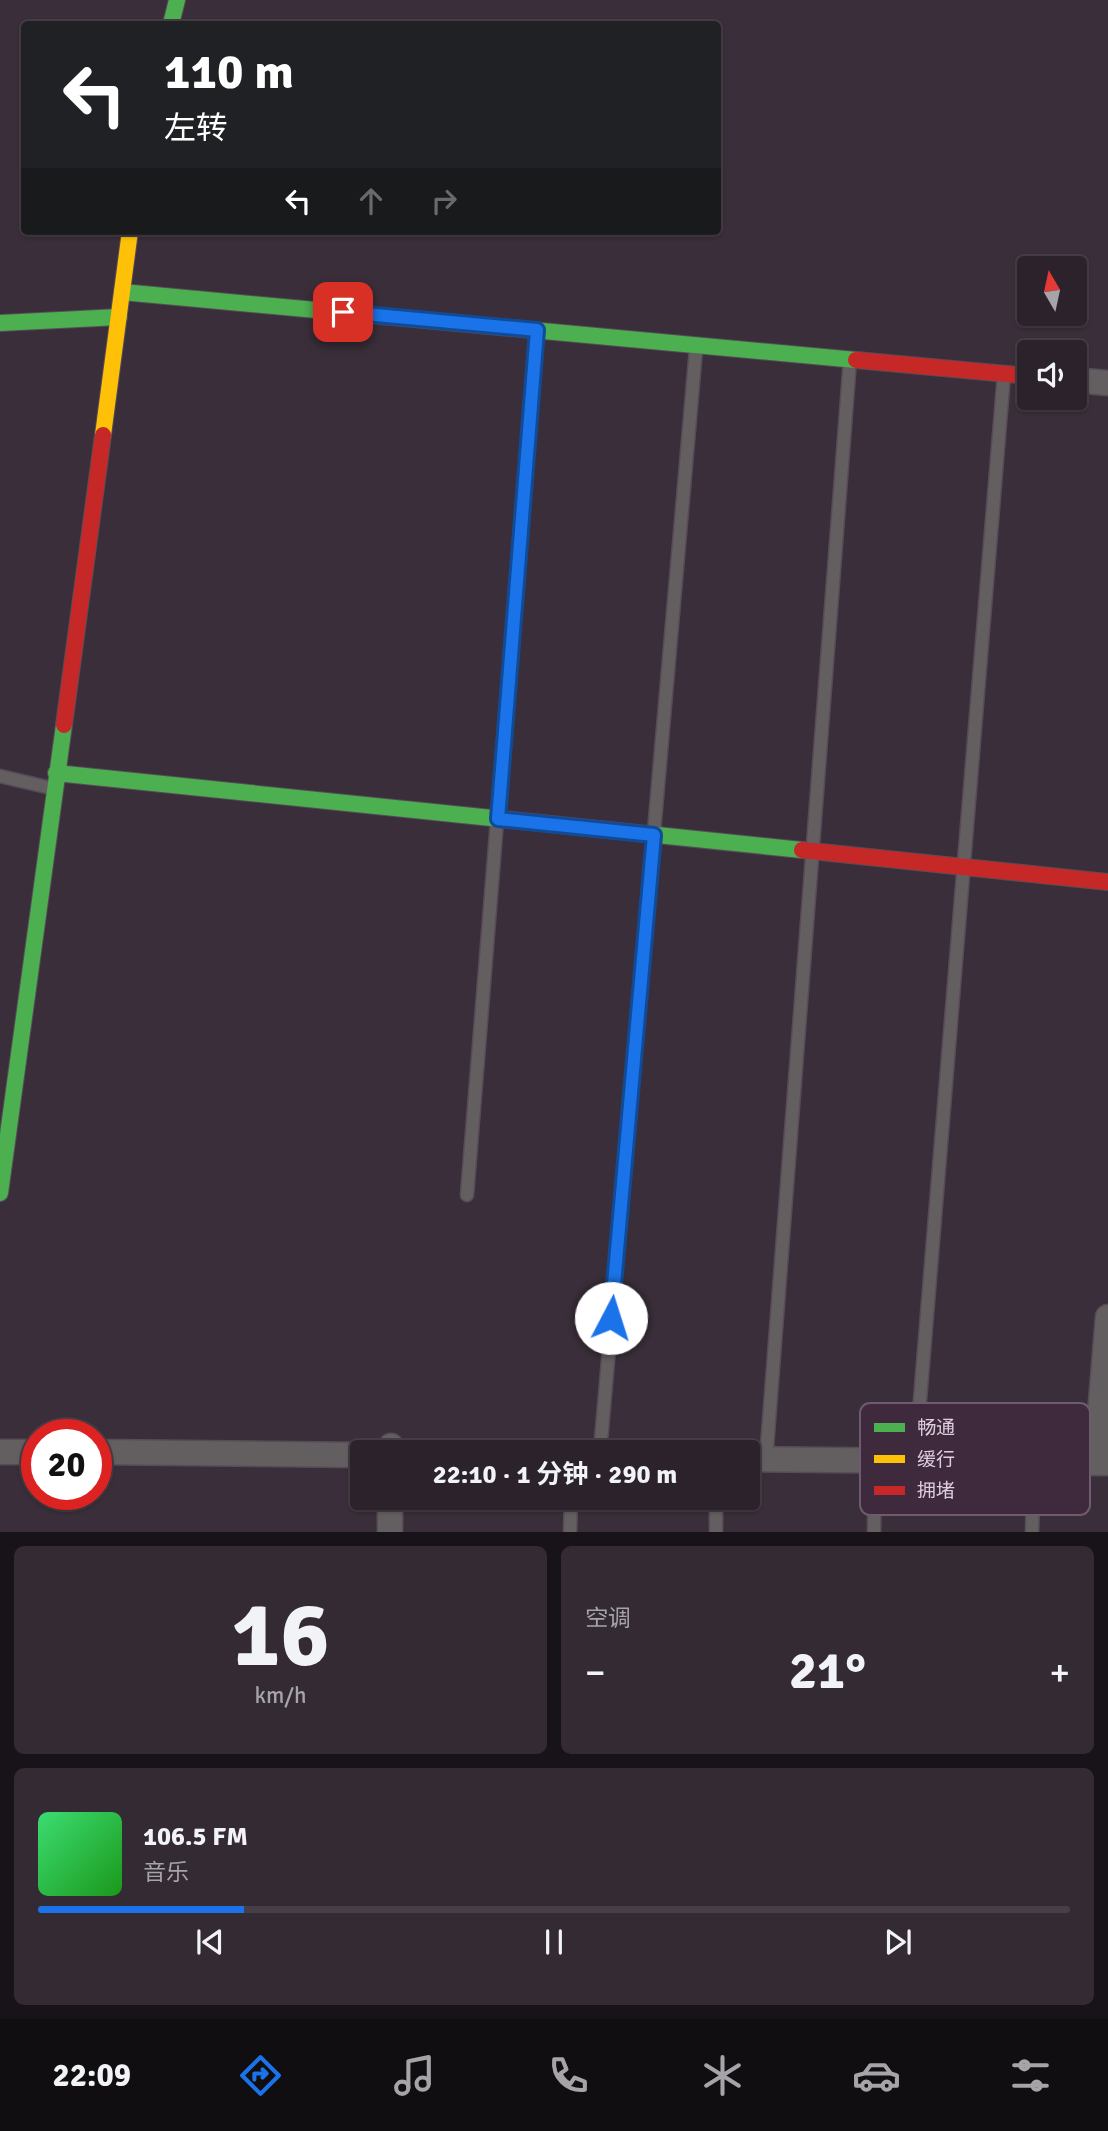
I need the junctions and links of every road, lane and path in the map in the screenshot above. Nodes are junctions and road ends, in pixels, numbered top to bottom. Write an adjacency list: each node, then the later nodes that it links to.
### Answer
1 (177, 0): 2 (street)
2 (172, 21)
3 (129, 235): 4 (street)
4 (122, 292): 5 (street); 7 (street)
5 (119, 317): 6 (street); 15 (street)
6 (0, 323)
7 (537, 330): 8 (street); 16 (lane)
8 (696, 345): 9 (street); 17 (lane)
9 (850, 359): 10 (street); 18 (lane)
10 (1004, 374): 11 (street); 19 (lane)
11 (1017, 375)
12 (1087, 381): 13 (street)
13 (1108, 383)
14 (0, 776): 15 (lane)
15 (55, 781): 16 (street); 21 (street)
16 (498, 819): 17 (street); 22 (lane)
17 (654, 835): 18 (street); 25 (lane)
18 (813, 851): 19 (street); 26 (lane)
19 (964, 867): 20 (street); 24 (lane)
20 (1108, 882)
21 (0, 1193)
22 (467, 1195)
23 (1108, 1317): 33 (street)
24 (920, 1403)
25 (601, 1440)
26 (759, 1440)
27 (0, 1452): 28 (street)
28 (21, 1452)
29 (112, 1452): 30 (street)
30 (350, 1455)
31 (760, 1460): 32 (street)
32 (860, 1461)
33 (1102, 1463)
34 (390, 1510): 37 (street)
35 (570, 1510): 38 (lane)
36 (716, 1510): 39 (lane)
37 (390, 1532)
38 (570, 1532)
39 (716, 1532)

